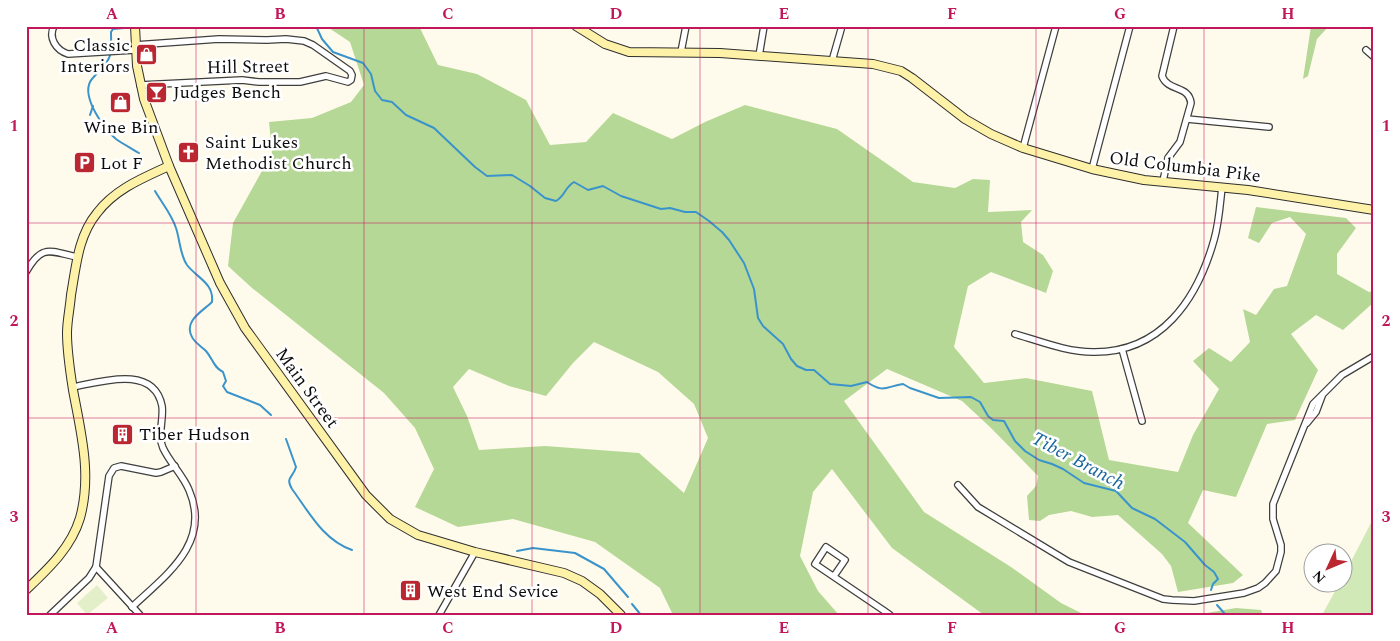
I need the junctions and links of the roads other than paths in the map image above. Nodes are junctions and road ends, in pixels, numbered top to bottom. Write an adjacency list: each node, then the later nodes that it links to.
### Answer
1 (54, 26): 10 (street)
2 (134, 26): 10 (main road, Main Street)
3 (576, 26): 12 (main road, Old Columbia Pike)
4 (686, 26): 12 (street)
5 (764, 26): 13 (street)
6 (842, 26): 15 (street)
7 (1056, 26): 19 (street)
8 (1130, 26): 21 (street)
9 (1174, 26): 17 (street)
10 (135, 48): 16 (main road, Main Street); 16 (street, Hill Street)
11 (1366, 50): 14 (street)
12 (681, 52): 13 (main road, Old Columbia Pike)
13 (759, 56): 15 (main road, Old Columbia Pike)
14 (1374, 57)
15 (832, 61): 19 (main road, Old Columbia Pike)
16 (140, 85): 20 (main road, Main Street)
17 (1187, 119): 18 (street); 22 (street)
18 (1269, 127)
19 (1023, 148): 21 (main road, Old Columbia Pike)
20 (170, 166): 25 (main road); 34 (main road, Main Street)
21 (1092, 169): 22 (main road, Old Columbia Pike)
22 (1163, 181): 23 (main road, Old Columbia Pike)
23 (1222, 187): 24 (main road, Old Columbia Pike); 28 (street)
24 (1374, 210)
25 (77, 257): 26 (street); 30 (main road)
26 (26, 272)
27 (1015, 334): 28 (street)
28 (1122, 349): 31 (street)
29 (1374, 356): 33 (street)
30 (73, 387): 32 (street); 37 (main road)
31 (1142, 421)
32 (175, 466): 35 (street); 38 (street)
33 (958, 485)
34 (475, 552): 41 (street); 42 (main road, Main Street)
35 (96, 567): 38 (street); 39 (street)
36 (834, 576): 36 (street); 43 (street)
37 (26, 590)
38 (132, 606): 40 (street)
39 (50, 615)
40 (140, 615)
41 (439, 615)
42 (620, 615)
43 (890, 615)

